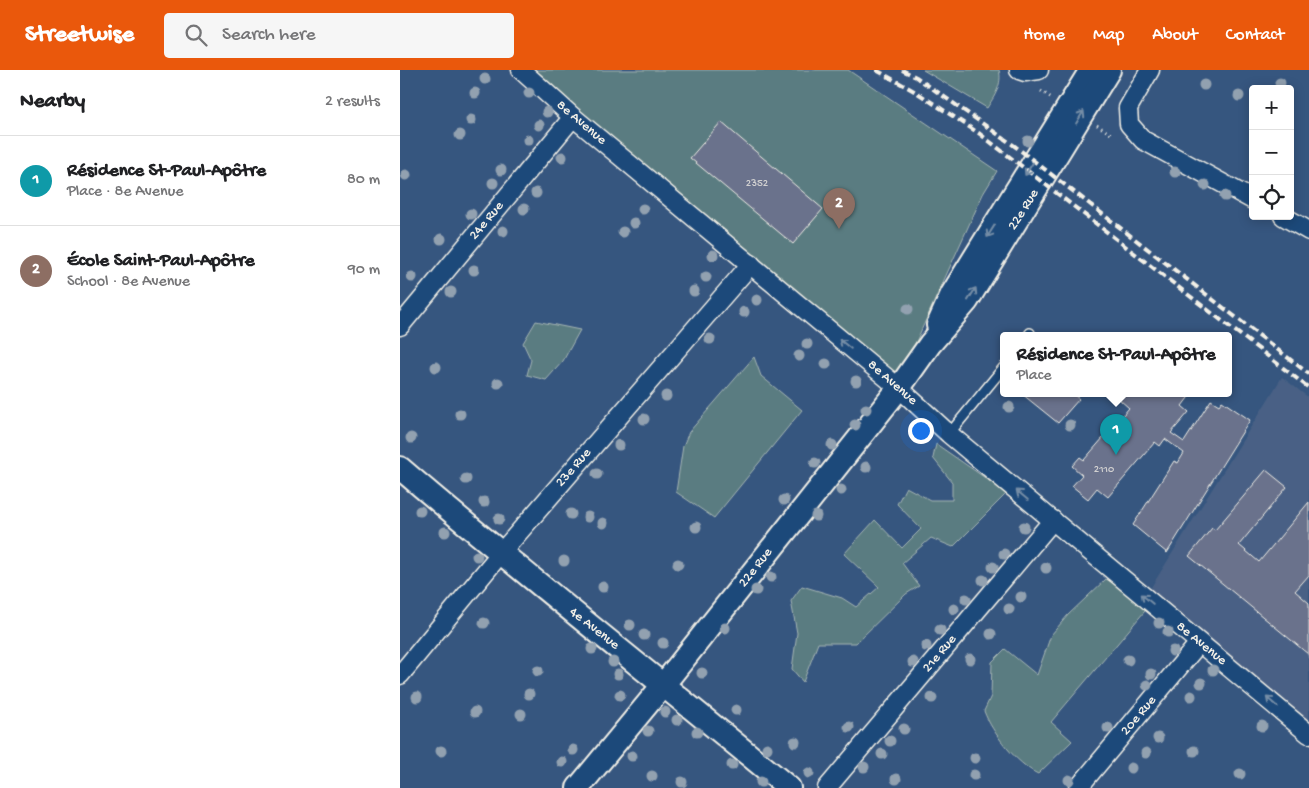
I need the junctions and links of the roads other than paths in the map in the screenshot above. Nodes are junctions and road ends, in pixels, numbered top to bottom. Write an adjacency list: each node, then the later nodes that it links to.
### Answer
1 (521, 70): 7 (street, 8e Avenue)
2 (1019, 70): 3 (street)
3 (1039, 70)
4 (1091, 70): 13 (street, 22e Rue, one-way to 13)
5 (1109, 70): 13 (street, 22e Rue, one-way to 5)
6 (1150, 70): 8 (street)
7 (573, 117): 11 (street, 8e Avenue); 12 (street, 24e Rue)
8 (1249, 198)
9 (1290, 220): 10 (street)
10 (1309, 231)
11 (751, 264): 15 (street, 8e Avenue, one-way to 11); 19 (street, 23e Rue)
12 (400, 326)
13 (930, 344): 15 (street, 22e Rue)
14 (1000, 372): 16 (lane)
15 (899, 388): 16 (street, 8e Avenue); 22 (street, 22e Rue)
16 (949, 434): 18 (street, 8e Avenue, one-way to 16)
17 (400, 468): 19 (street, 4e Avenue)
18 (1052, 520): 20 (street, 8e Avenue, one-way to 18); 26 (street, 21e Rue)
19 (500, 554): 21 (street, 23e Rue); 22 (street, 4e Avenue)
20 (1199, 643): 23 (street, 8e Avenue, one-way to 20); 27 (street, 20e Rue)
21 (400, 675)
22 (664, 684): 24 (street, 22e Rue); 25 (street, 4e Avenue)
23 (1309, 734)
24 (578, 788)
25 (789, 788)
26 (827, 788)
27 (1078, 788)

